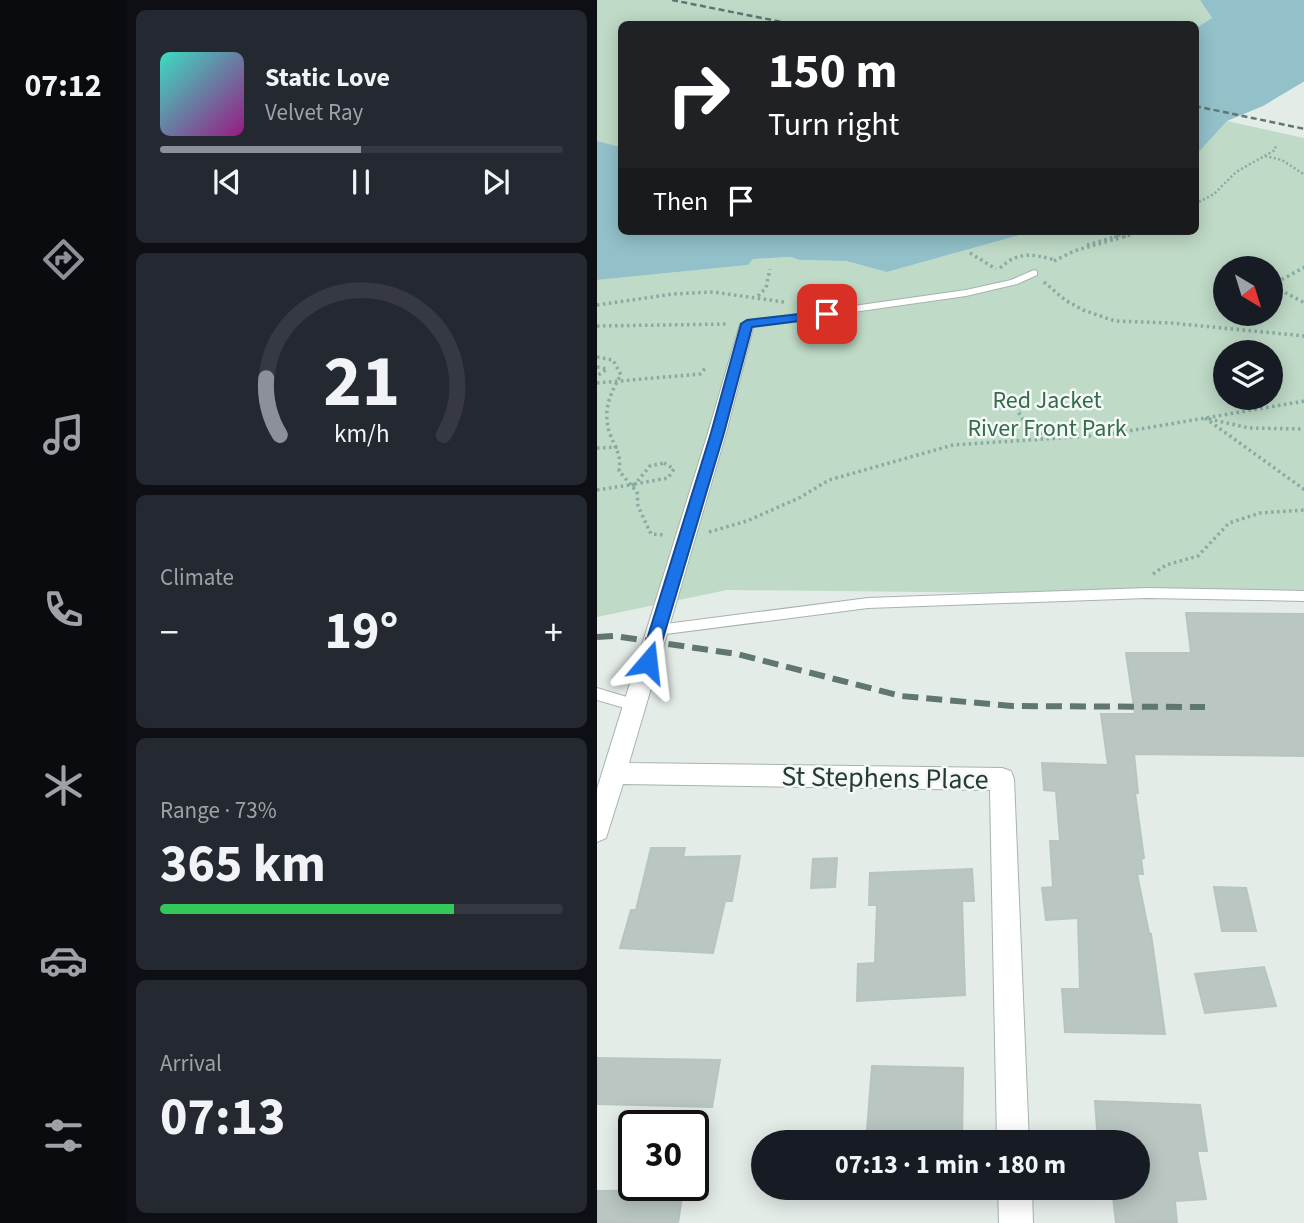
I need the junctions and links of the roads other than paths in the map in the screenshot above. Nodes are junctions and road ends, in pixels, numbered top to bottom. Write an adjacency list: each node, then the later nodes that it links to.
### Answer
1 (1034, 273): 2 (lane)
2 (747, 324): 4 (street)
3 (1304, 596): 4 (lane)
4 (658, 630): 6 (street)
5 (597, 694): 6 (lane)
6 (635, 705): 7 (street)
7 (614, 773): 8 (street); 9 (street, St Stephens Place)
8 (597, 830)
9 (1013, 1130)
10 (1015, 1200): 11 (street)
11 (1016, 1223)

